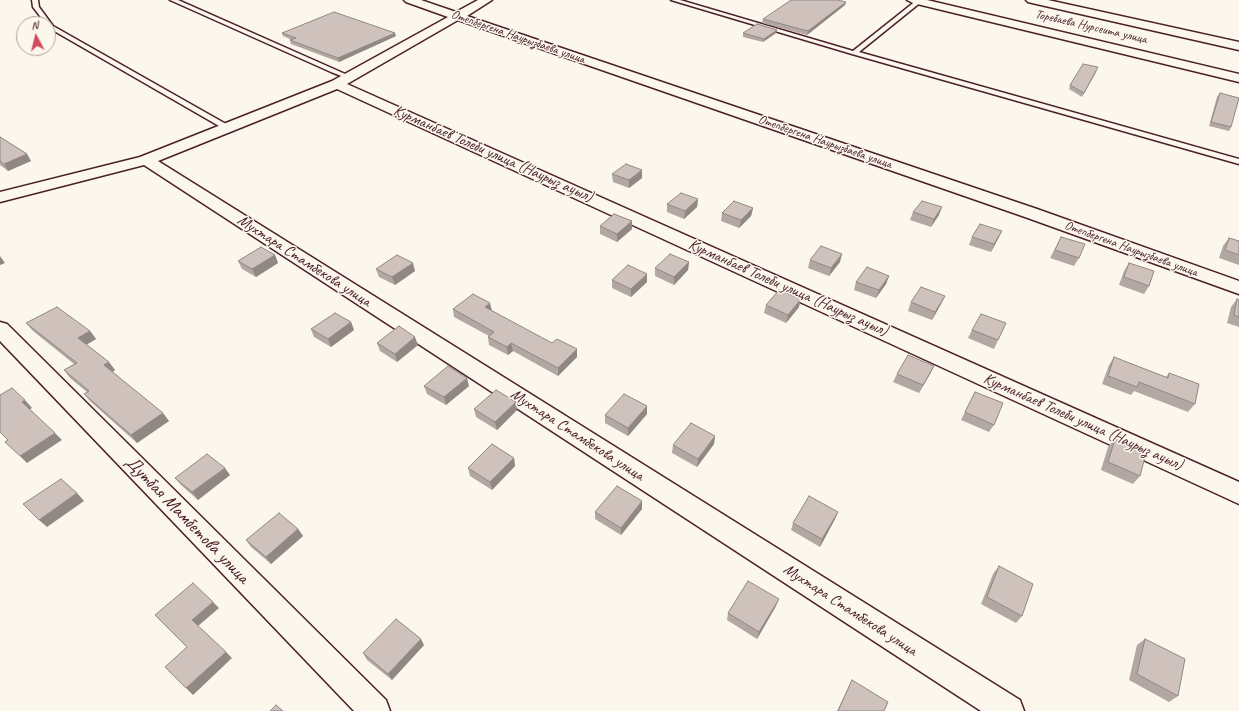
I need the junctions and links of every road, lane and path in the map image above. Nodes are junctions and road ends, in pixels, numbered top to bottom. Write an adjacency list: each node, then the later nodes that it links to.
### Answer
1 (35, 0): 15 (lane)
2 (173, 0): 14 (lane)
3 (410, 0): 9 (street, Отепбергена Наурызбаева улица)
4 (486, 0): 9 (street)
5 (674, 0): 12 (lane)
6 (1032, 0): 11 (highway)
7 (1049, 0): 10 (highway)
8 (916, 1): 12 (lane); 13 (street, Торебаева Нурсеита улица)
9 (456, 16): 14 (street); 19 (street, Отепбергена Наурызбаева улица)
10 (1239, 42)
11 (1239, 46)
12 (854, 53): 17 (lane)
13 (1239, 78)
14 (343, 80): 15 (street); 21 (street, Курманбаев Толеби улица (Наурыз ауыл))
15 (229, 128): 16 (street)
16 (146, 160): 18 (street); 23 (street, Мухтара Стамбекова улица)
17 (1239, 162)
18 (0, 197)
19 (1239, 288)
20 (0, 329): 22 (street, Дутбая Мамбетова улица)
21 (1239, 493)
22 (375, 711)
23 (1009, 711)

